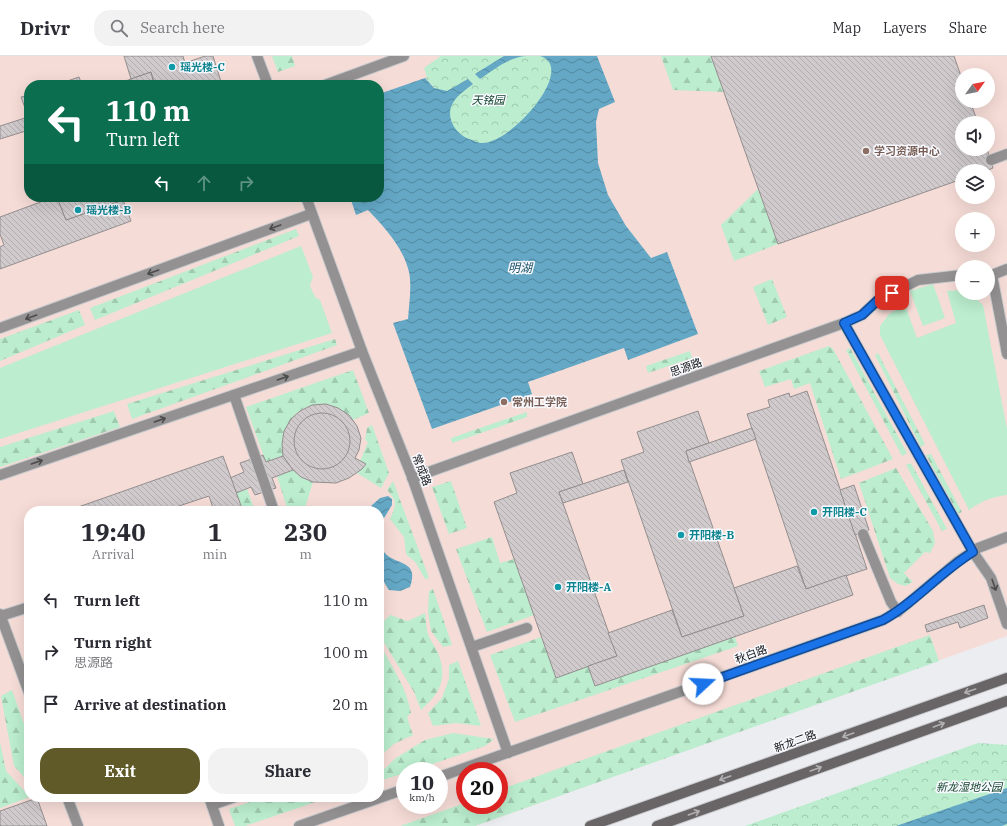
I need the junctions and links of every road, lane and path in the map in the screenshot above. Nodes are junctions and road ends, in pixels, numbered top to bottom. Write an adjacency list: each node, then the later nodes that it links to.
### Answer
1 (257, 56): 3 (lane)
2 (404, 56): 4 (lane)
3 (266, 80)
4 (339, 80)
5 (1007, 154): 6 (lane)
6 (991, 160)
7 (307, 202): 8 (lane, 常成路)
8 (311, 214): 14 (lane, one-way to 14); 15 (lane, 常成路)
9 (1007, 269): 10 (lane)
10 (995, 273)
11 (955, 276): 13 (lane, 思源路)
12 (995, 298): 16 (lane)
13 (844, 323): 19 (lane, 思源路); 23 (lane)
14 (0, 328)
15 (362, 351): 17 (lane, one-way to 15); 19 (lane, 常成路)
16 (1007, 354)
17 (234, 395): 18 (lane, one-way to 17); 20 (lane)
18 (0, 475)
19 (412, 478): 29 (lane, 常成路)
20 (272, 506)
21 (863, 534): 25 (lane)
22 (1007, 537): 23 (lane, 秋白路)
23 (973, 552): 25 (lane, 秋白路); 27 (lane, one-way to 27)
24 (24, 608): 26 (lane)
25 (898, 612): 33 (lane, 秋白路)
26 (0, 615): 30 (lane)
27 (1007, 624)
28 (527, 628): 29 (lane)
29 (472, 647): 33 (lane, 常成路)
30 (24, 678)
31 (1007, 678): 43 (street, 新龙二路, one-way to 43)
32 (1007, 701): 44 (street, one-way to 32)
33 (508, 753): 34 (lane, 秋白路)
34 (448, 774)
35 (396, 791): 36 (lane)
36 (384, 795)
37 (69, 802): 40 (lane)
38 (210, 802): 41 (lane)
39 (362, 802): 42 (lane)
40 (78, 826)
41 (219, 826)
42 (299, 826)
43 (590, 826)
44 (657, 826)

